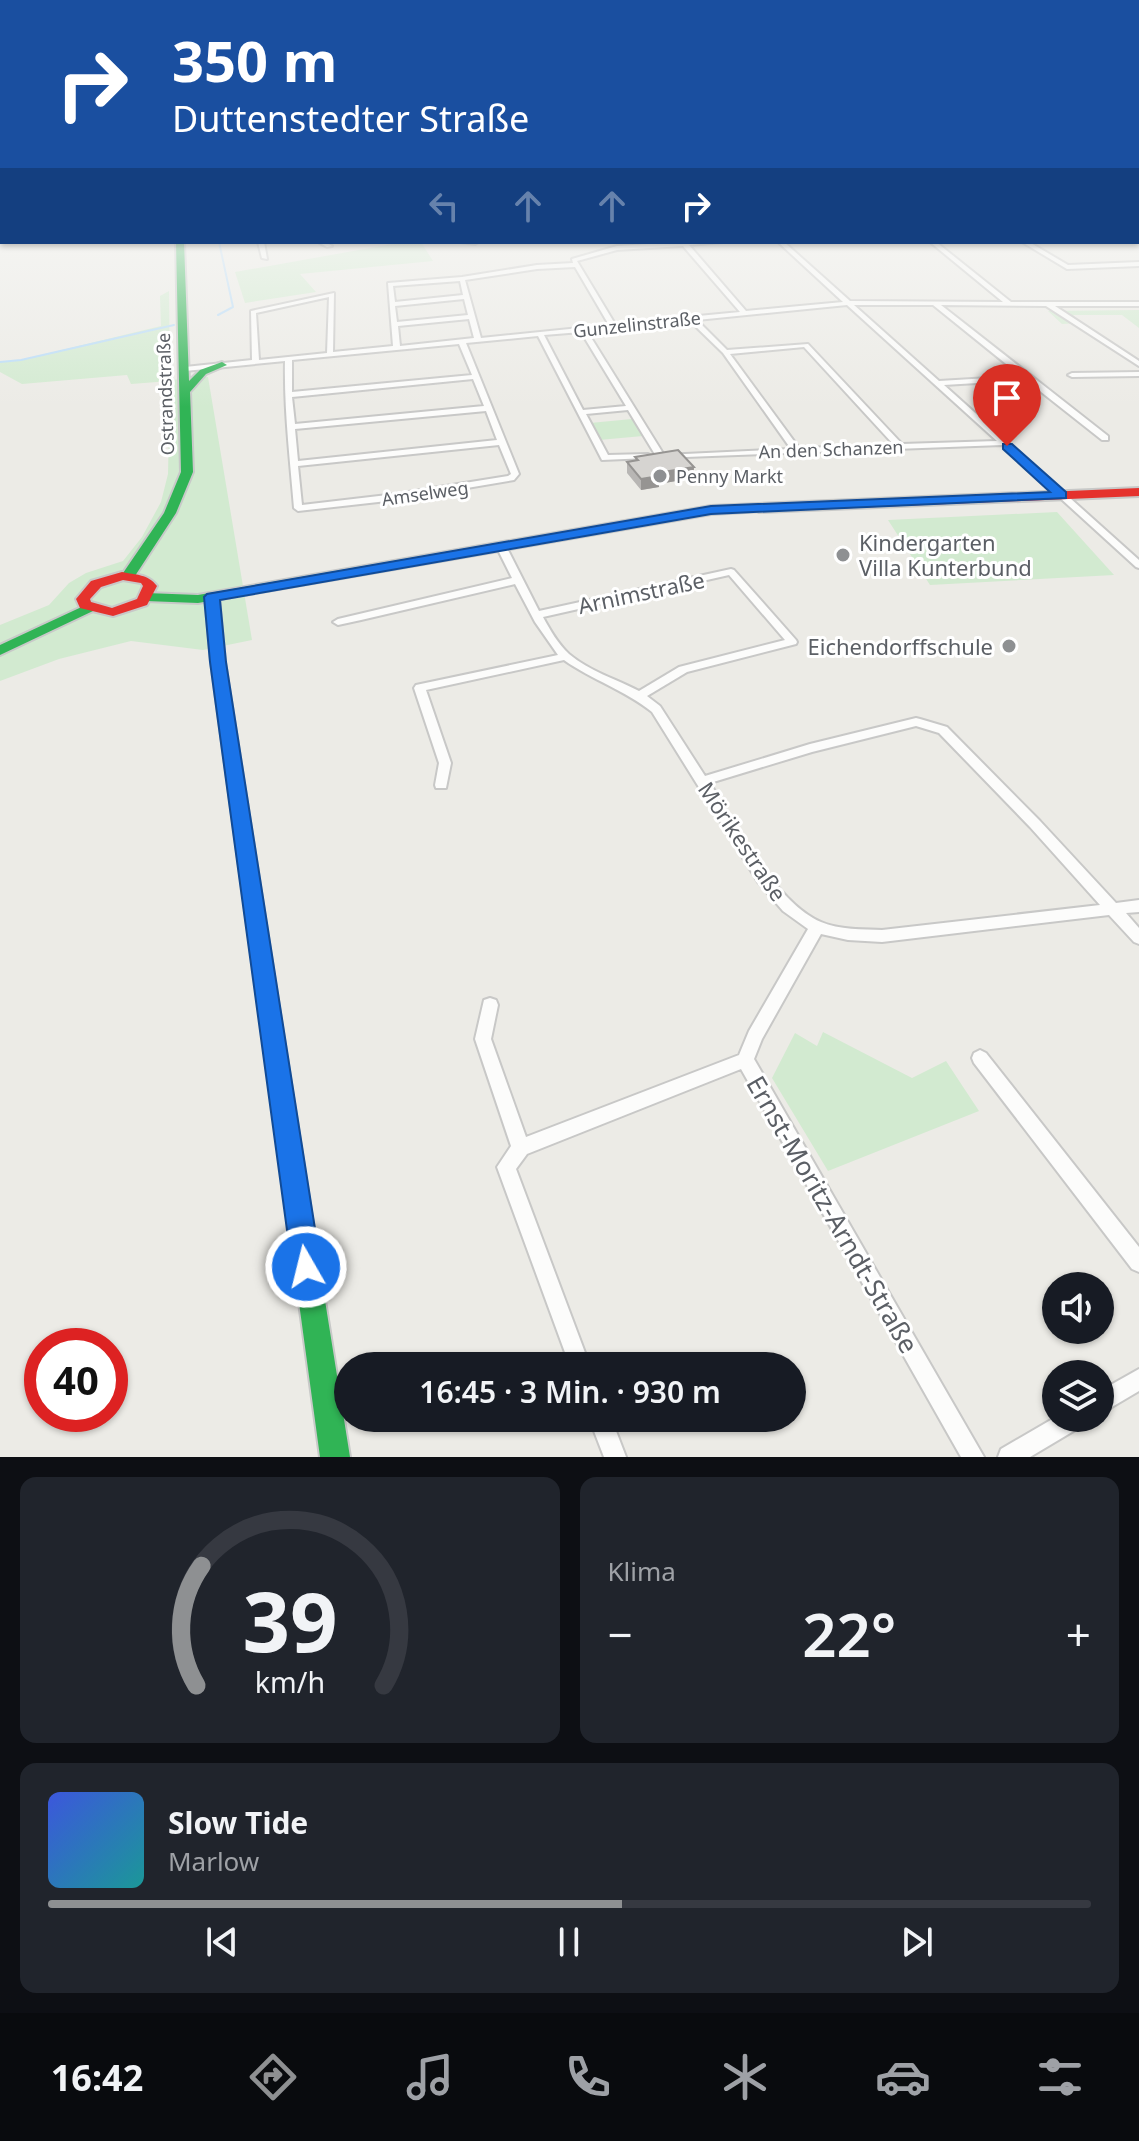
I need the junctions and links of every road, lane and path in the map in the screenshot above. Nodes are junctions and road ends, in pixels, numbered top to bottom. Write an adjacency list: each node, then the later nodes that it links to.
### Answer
1 (181, 271): 31 (street, Ostrandstraße)
2 (508, 271): 7 (street)
3 (580, 271): 19 (street)
4 (708, 271): 15 (street)
5 (813, 271): 9 (street)
6 (969, 271): 12 (street)
7 (462, 279): 8 (street); 11 (street)
8 (466, 297): 11 (street); 16 (street)
9 (848, 303): 10 (street, Gunzelinstraße); 15 (street, Gunzelinstraße); 36 (street)
10 (934, 303): 12 (street, Gunzelinstraße); 35 (street)
11 (392, 304): 18 (street)
12 (1010, 304): 13 (street, Gunzelinstraße)
13 (1047, 304): 14 (street, Gunzelinstraße); 29 (street)
14 (1139, 304)
15 (744, 313): 17 (street, Gunzelinstraße)
16 (471, 317): 18 (street); 22 (street)
17 (692, 319): 19 (street, Gunzelinstraße); 25 (street)
18 (394, 324): 24 (street)
19 (613, 327): 20 (street, Gunzelinstraße)
20 (583, 330): 21 (street, Gunzelinstraße); 40 (street)
21 (540, 334): 22 (street, Gunzelinstraße); 41 (street, An den Schanzen)
22 (478, 340): 23 (street, Gunzelinstraße)
23 (462, 342): 24 (street, Gunzelinstraße); 34 (street, Amselweg)
24 (397, 348): 26 (street, Gunzelinstraße)
25 (725, 352): 46 (street); 47 (street)
26 (330, 354): 27 (street, Gunzelinstraße); 28 (street)
27 (289, 359): 28 (street, Gunzelinstraße); 38 (street)
28 (256, 362): 30 (street, Gunzelinstraße)
29 (1139, 364)
30 (222, 365): 31 (street, Gunzelinstraße); 37 (street)
31 (185, 369): 37 (street, Ostrandstraße)
32 (1139, 374): 33 (street)
33 (1072, 375)
34 (475, 377): 38 (street); 39 (street, Amselweg)
35 (1028, 378): 36 (street); 43 (street)
36 (937, 383): 45 (street)
37 (186, 390): 54 (street, Ostrandstraße)
38 (288, 395): 42 (street)
39 (488, 408): 42 (street); 44 (street, Amselweg)
40 (631, 408): 41 (street); 48 (street)
41 (581, 412): 48 (street, An den Schanzen)
42 (291, 427): 49 (street)
43 (1105, 438)
44 (501, 442): 49 (street, Amselweg); 49 (street, Amselweg)
45 (1003, 443): 46 (street, An den Schanzen); 51 (street)
46 (900, 447): 47 (street, An den Schanzen)
47 (797, 451): 48 (street, An den Schanzen)
48 (660, 456)
49 (294, 464)
50 (1139, 492): 51 (street)
51 (1061, 495): 52 (street); 53 (street)
52 (501, 546): 55 (street); 57 (street)
53 (1138, 563)
54 (128, 576): 56 (street); 58 (street)
55 (518, 580): 59 (street); 60 (street)
56 (146, 597): 57 (street); 58 (street)
57 (212, 597): 80 (street)
58 (88, 608): 61 (street)
59 (537, 615): 62 (street); 63 (street, Arnimstraße)
60 (338, 622)
61 (0, 651)
62 (564, 657): 63 (street, Mörikestraße); 65 (street)
63 (641, 695): 64 (street, Mörikestraße)
64 (703, 781): 67 (street); 68 (street, Mörikestraße)
65 (441, 785)
66 (1139, 906): 67 (street, Mörikestraße)
67 (1112, 909): 68 (street, Mörikestraße); 69 (street)
68 (817, 927): 72 (street, Ernst-Moritz-Arndt-Straße)
69 (1139, 938)
70 (490, 1005): 73 (street)
71 (980, 1058): 74 (street)
72 (745, 1060): 73 (street); 82 (street, Ernst-Moritz-Arndt-Straße)
73 (521, 1148): 75 (street)
74 (1139, 1262)
75 (575, 1352)
76 (1139, 1379): 77 (street)
77 (1114, 1394)
78 (605, 1432): 81 (street)
79 (1051, 1432): 83 (street)
80 (335, 1457)
81 (615, 1457)
82 (973, 1457)
83 (1009, 1457)

